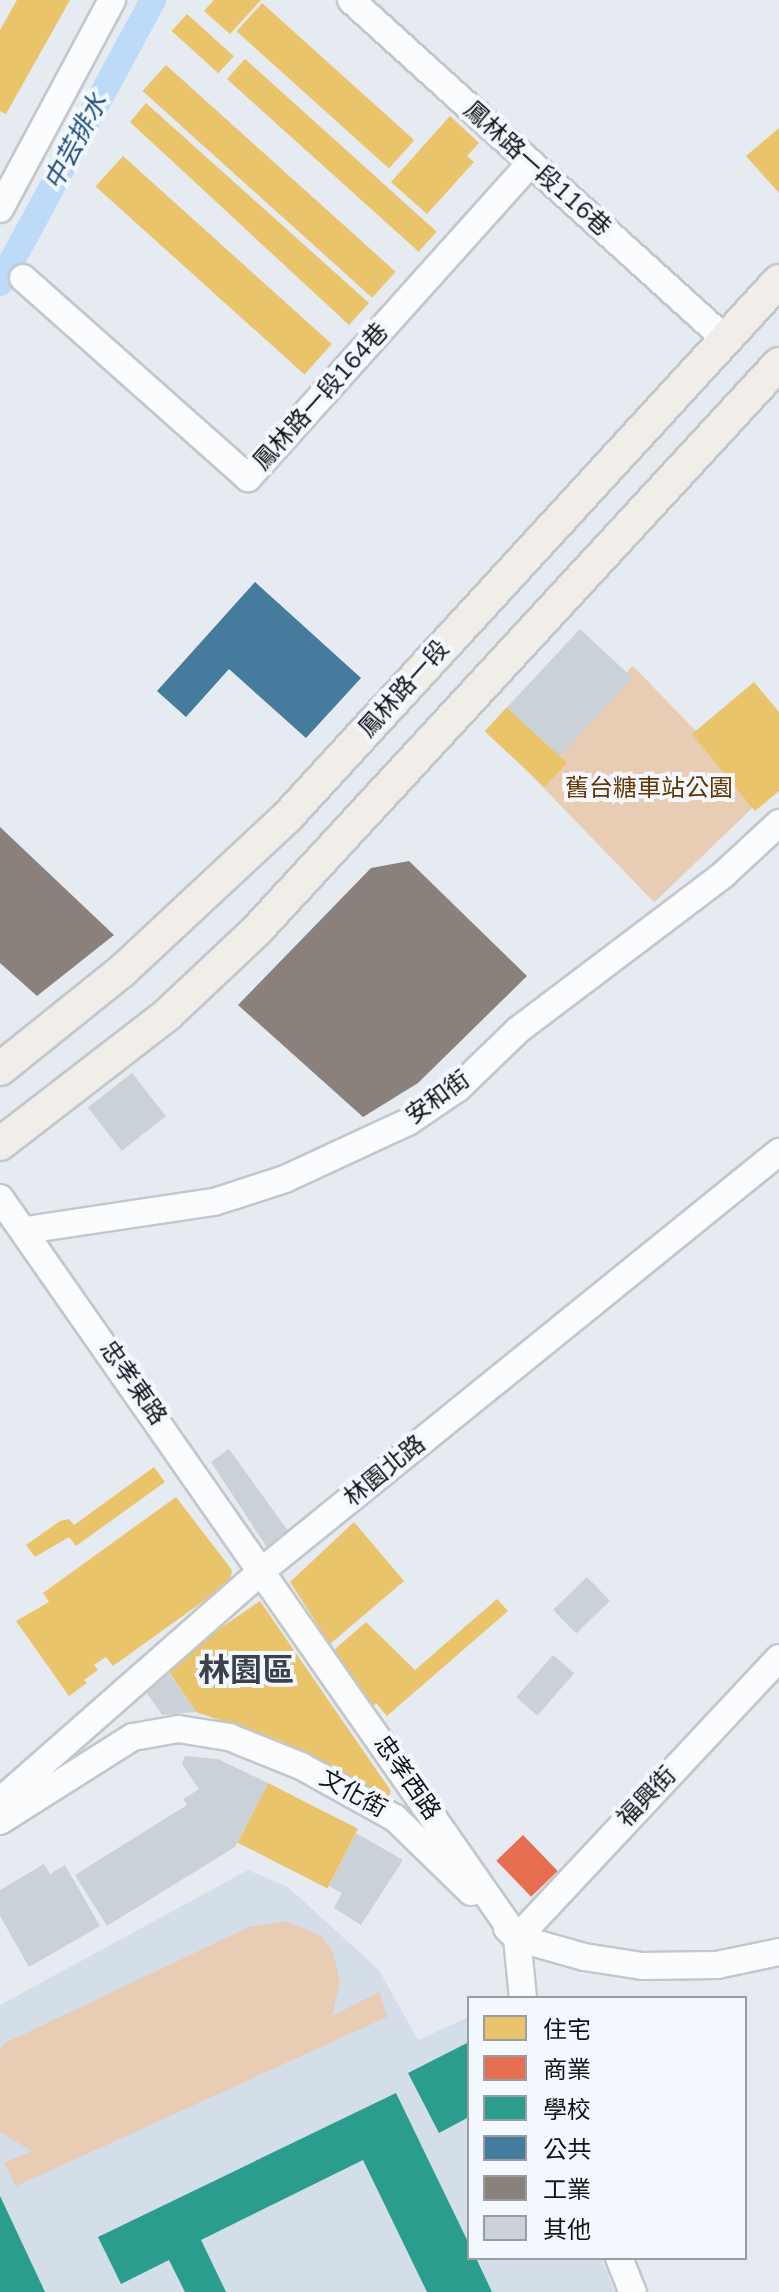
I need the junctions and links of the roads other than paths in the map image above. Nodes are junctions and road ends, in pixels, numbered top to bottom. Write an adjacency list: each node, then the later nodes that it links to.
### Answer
1 (112, 0): 4 (street)
2 (351, 0): 3 (street, 鳳林路一段116巷)
3 (531, 163): 6 (street, 鳳林路一段164巷); 8 (street, 鳳林路一段116巷)
4 (11, 166): 5 (street)
5 (0, 209)
6 (23, 278)
7 (779, 281): 8 (main road, 鳳林路一段)
8 (724, 338): 11 (main road, 鳳林路一段)
9 (779, 364): 12 (main road)
10 (779, 823): 15 (street, 安和街)
11 (0, 1069)
12 (0, 1144)
13 (779, 1152): 16 (street, 林園北路)
14 (0, 1198): 15 (street, 忠孝東路)
15 (26, 1230): 16 (street, 忠孝東路)
16 (264, 1569): 18 (street, 林園北路); 20 (street, 忠孝西路)
17 (779, 1658): 20 (street, 福興街)
18 (0, 1801)
19 (0, 1821): 20 (street, 文化街)
20 (517, 1938): 21 (street); 22 (street, 忠孝西路)
21 (779, 1952)
22 (523, 1996)
23 (620, 2260): 24 (street)
24 (633, 2292)

